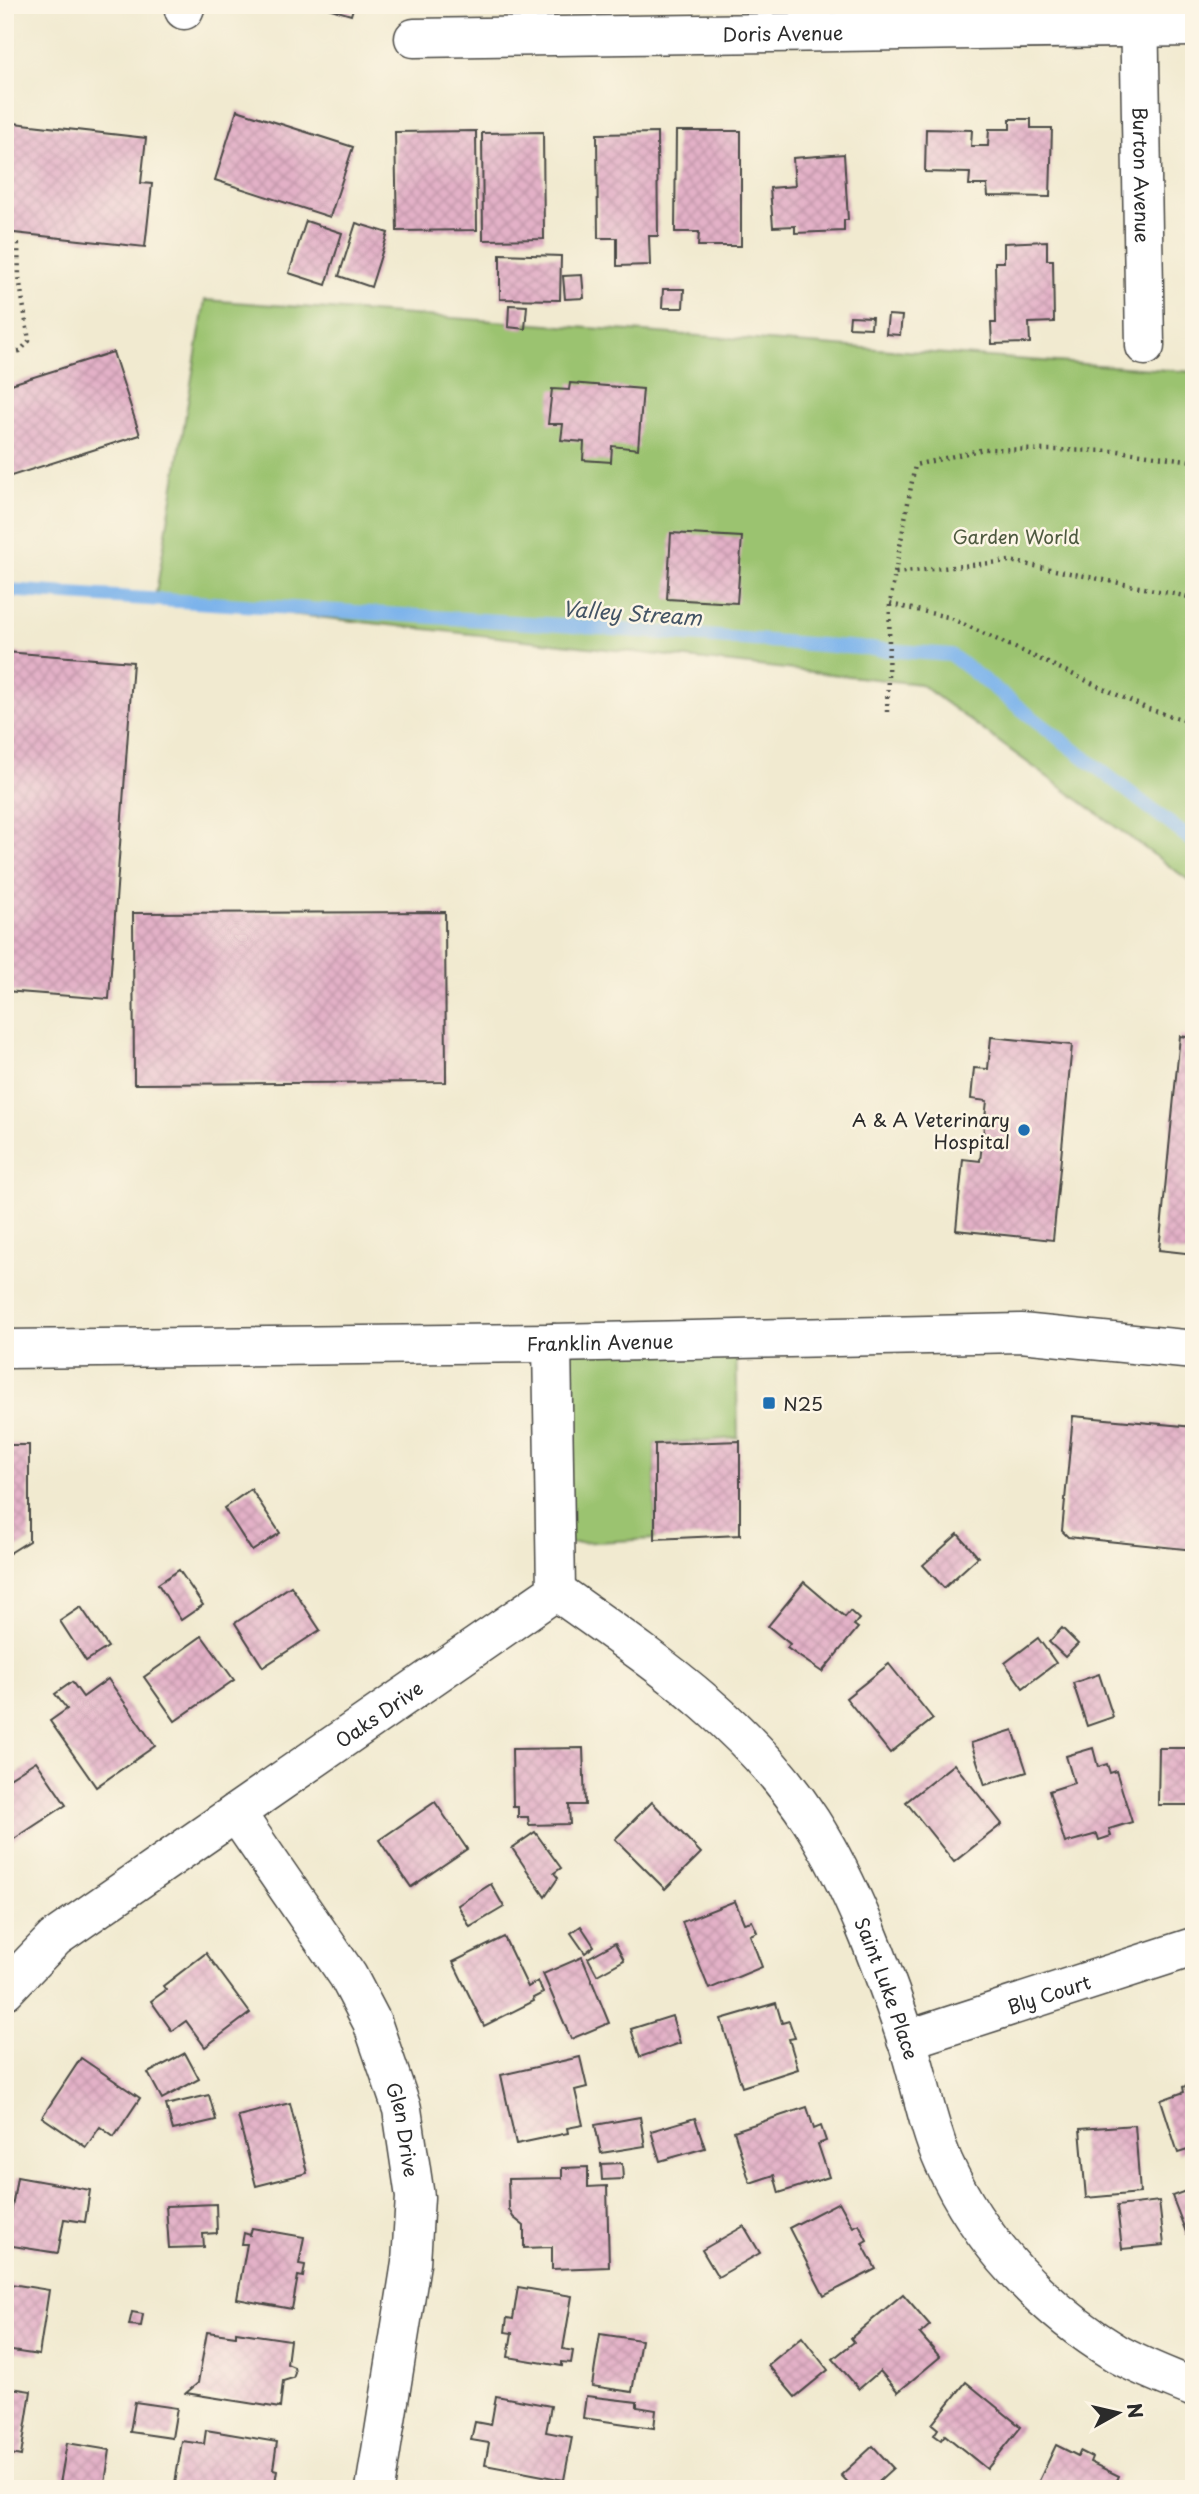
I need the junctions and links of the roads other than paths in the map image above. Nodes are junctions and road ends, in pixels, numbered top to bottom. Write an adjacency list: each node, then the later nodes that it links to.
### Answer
1 (1139, 16): 2 (street, Doris Avenue); 3 (street, Doris Avenue); 4 (street, Burton Avenue)
2 (1194, 27)
3 (414, 38)
4 (1145, 346)
5 (552, 1343): 6 (street, Franklin Avenue); 7 (street, Franklin Avenue); 8 (street)
6 (5, 1349)
7 (1194, 1350)
8 (556, 1591): 9 (street, Oaks Drive); 12 (street, Saint Luke Place)
9 (236, 1813): 11 (street, Oaks Drive); 14 (street, Glen Drive)
10 (1190, 1948): 12 (street, Bly Court)
11 (5, 1990)
12 (906, 2039): 13 (street, Saint Luke Place)
13 (1194, 2388)
14 (375, 2489)

